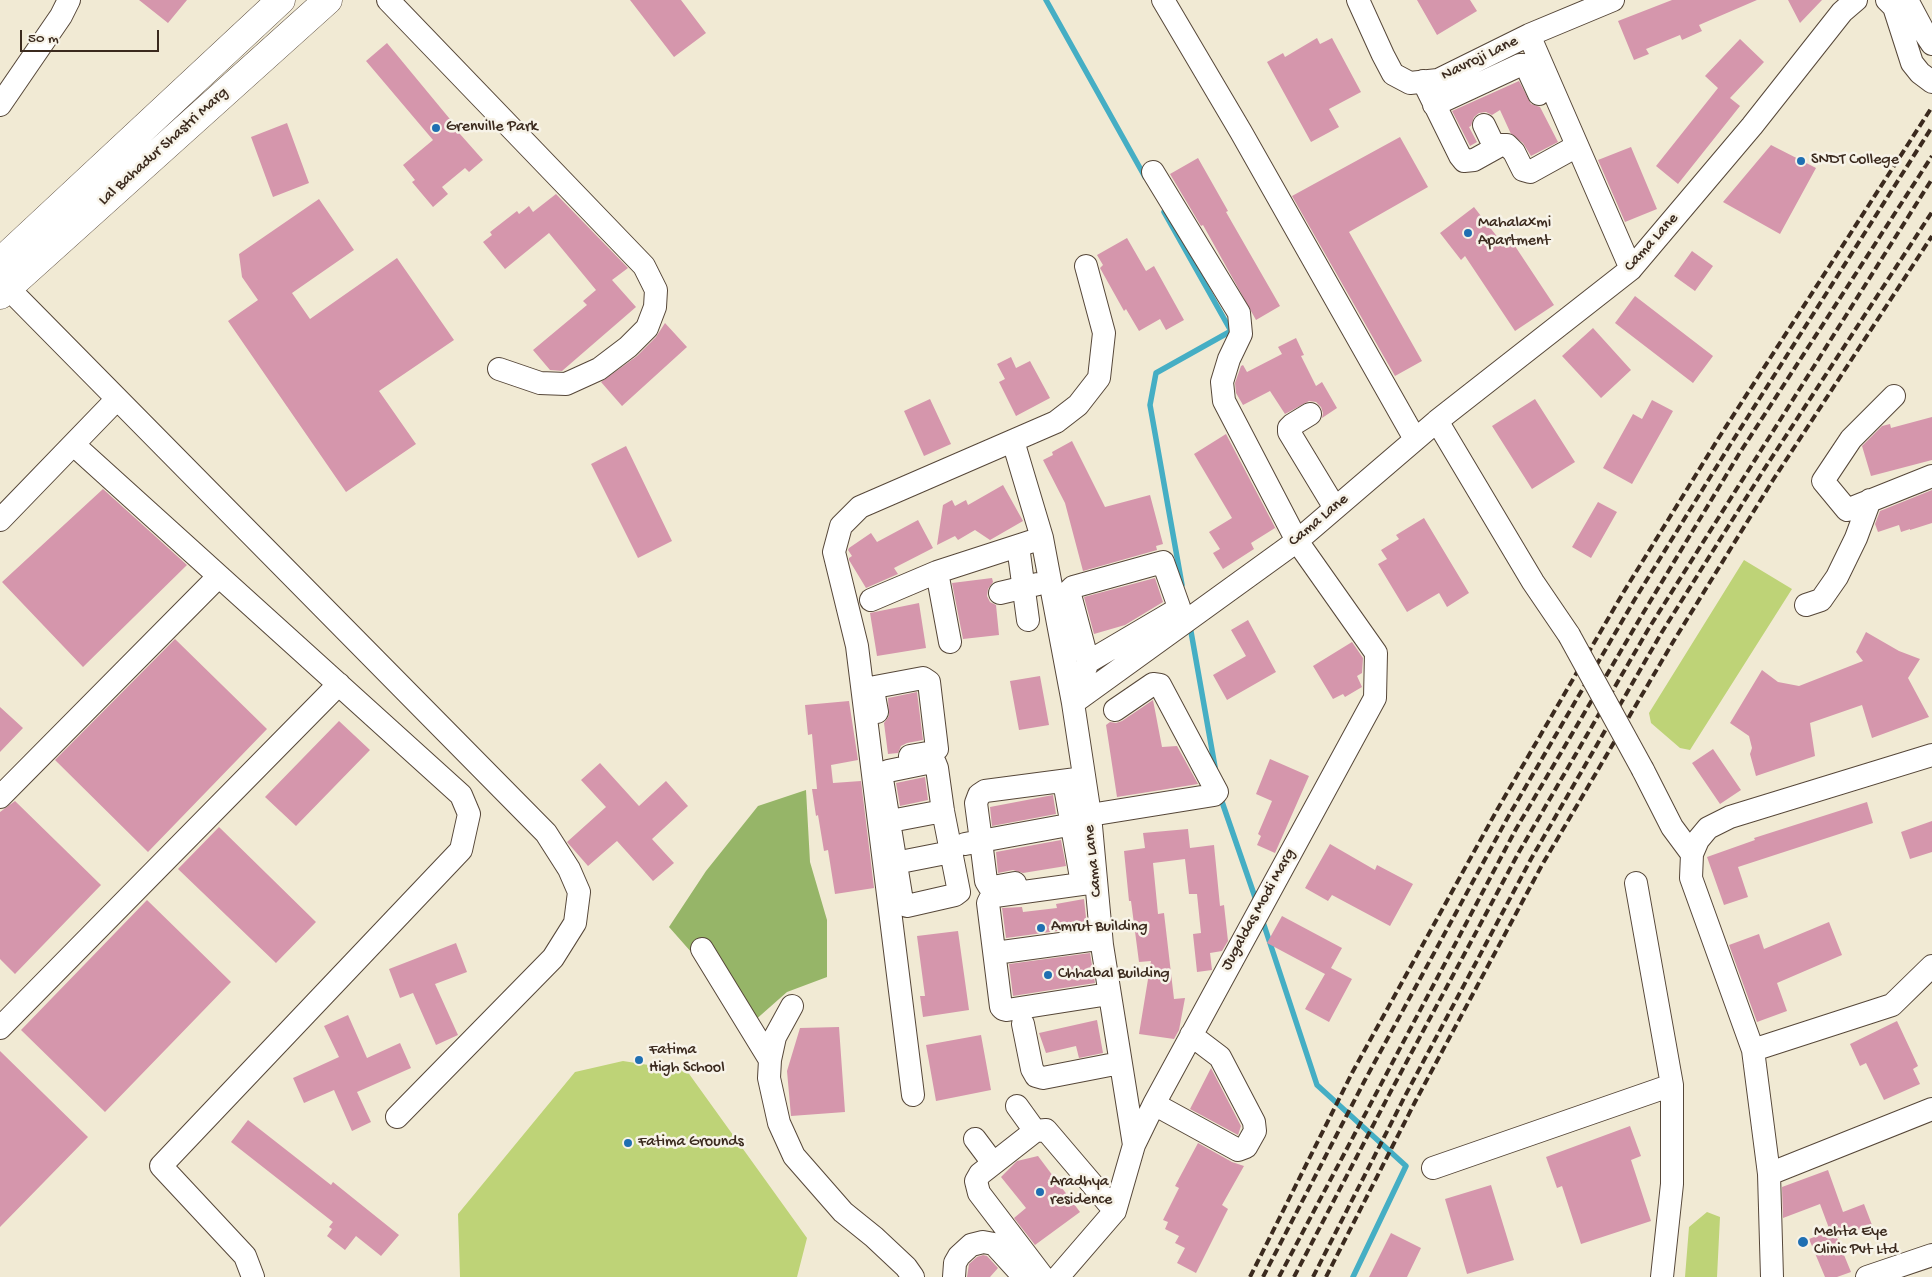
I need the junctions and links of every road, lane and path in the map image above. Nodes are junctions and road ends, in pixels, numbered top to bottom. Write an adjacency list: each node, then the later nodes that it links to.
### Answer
1 (69, 0): 17 (street)
2 (281, 0): 11 (main road, Lal Bahadur Shastri Marg)
3 (328, 0): 13 (main road, Lal Bahadur Shastri Marg)
4 (388, 0): 29 (street)
5 (1163, 0): 34 (street)
6 (1358, 0): 16 (street, Navroji Lane)
7 (1613, 0): 12 (street, Navroji Lane)
8 (1856, 0): 27 (street, Cama Lane)
9 (1887, 0): 15 (street)
10 (1907, 0): 14 (street)
11 (260, 19): 13 (main road); 22 (main road, Lal Bahadur Shastri Marg)
12 (1529, 35): 16 (street, Navroji Lane); 21 (street)
13 (282, 42): 24 (main road, Lal Bahadur Shastri Marg)
14 (1932, 44)
15 (1926, 78)
16 (1423, 81): 18 (street)
17 (0, 105)
18 (1434, 105): 20 (street); 21 (street)
19 (1484, 124): 20 (street)
20 (1495, 148): 21 (street)
21 (1572, 149): 27 (street)
22 (105, 163): 24 (main road); 25 (main road, Lal Bahadur Shastri Marg)
23 (1153, 172): 42 (street, Jugaldas Modi Marg)
24 (124, 183): 28 (main road, Lal Bahadur Shastri Marg)
25 (0, 262)
26 (1086, 266): 35 (street)
27 (1631, 269): 33 (street, Cama Lane)
28 (2, 288): 31 (street)
29 (499, 369)
30 (1894, 396): 38 (street)
31 (117, 399): 36 (street); 85 (street)
32 (1310, 414): 39 (street)
33 (1436, 421): 34 (street, Cama Lane); 65 (street, bridge)
34 (1415, 439): 39 (street, Cama Lane)
35 (1013, 441): 41 (street); 62 (street)
36 (74, 445): 40 (street); 45 (street)
37 (1932, 476): 38 (street)
38 (1870, 500): 50 (street)
39 (1336, 508): 42 (street, Cama Lane)
40 (0, 520)
41 (1042, 538): 43 (street); 46 (street)
42 (1297, 541): 54 (street, Cama Lane); 76 (street, Jugaldas Modi Marg)
43 (1018, 546): 44 (street); 47 (street)
44 (937, 572): 49 (street); 52 (street)
45 (219, 576): 55 (street); 59 (street)
46 (1052, 581): 47 (street); 56 (street)
47 (1024, 588): 48 (street); 51 (street)
48 (1000, 593)
49 (871, 600)
50 (1806, 605)
51 (1028, 620)
52 (950, 642)
53 (1088, 662): 53 (street); 56 (street)
54 (1120, 669): 56 (street, Cama Lane); 61 (street)
55 (339, 684): 75 (street); 94 (street)
56 (1073, 703): 58 (street, Cama Lane)
57 (1932, 755): 65 (street)
58 (1074, 779): 61 (street, Cama Lane); 63 (street)
59 (0, 797)
60 (943, 811): 62 (street); 62 (street); 64 (street)
61 (1084, 820): 63 (street); 67 (street, Cama Lane)
62 (884, 822): 66 (street)
63 (981, 841): 64 (street); 67 (street)
64 (950, 849): 66 (street); 66 (street)
65 (1692, 854): 77 (street)
66 (890, 864): 81 (street)
67 (1090, 875): 69 (street, Cama Lane); 71 (street)
68 (1636, 883): 80 (street)
69 (1098, 939): 71 (street); 73 (street, Cama Lane)
70 (702, 949): 78 (street)
71 (995, 953): 73 (street)
72 (1932, 966): 77 (street)
73 (1111, 1001): 79 (street, Cama Lane); 79 (street)
74 (792, 1006): 78 (street)
75 (0, 1028)
76 (1191, 1035): 82 (street, Jugaldas Modi Marg); 82 (street)
77 (1753, 1050): 91 (street)
78 (770, 1060): 95 (street)
79 (1120, 1063): 88 (street, Cama Lane)
80 (1672, 1085): 90 (street); 100 (street)
81 (913, 1095)
82 (1154, 1104): 88 (street, Jugaldas Modi Marg)
83 (1017, 1106): 86 (street)
84 (1932, 1109): 91 (street)
85 (397, 1117)
86 (1035, 1131): 89 (street); 92 (street)
87 (975, 1139): 89 (street)
88 (1134, 1145): 92 (street, Jugaldas Modi Marg)
89 (993, 1163): 98 (street)
90 (1433, 1168)
91 (1769, 1174): 101 (street)
92 (1115, 1211): 99 (street, Jugaldas Modi Marg)
93 (1932, 1255): 102 (street)
94 (253, 1277)
95 (913, 1277)
96 (954, 1277): 97 (street)
97 (1024, 1277)
98 (1043, 1277)
99 (1058, 1277)
100 (1662, 1277)
101 (1772, 1277)
102 (1867, 1277)

